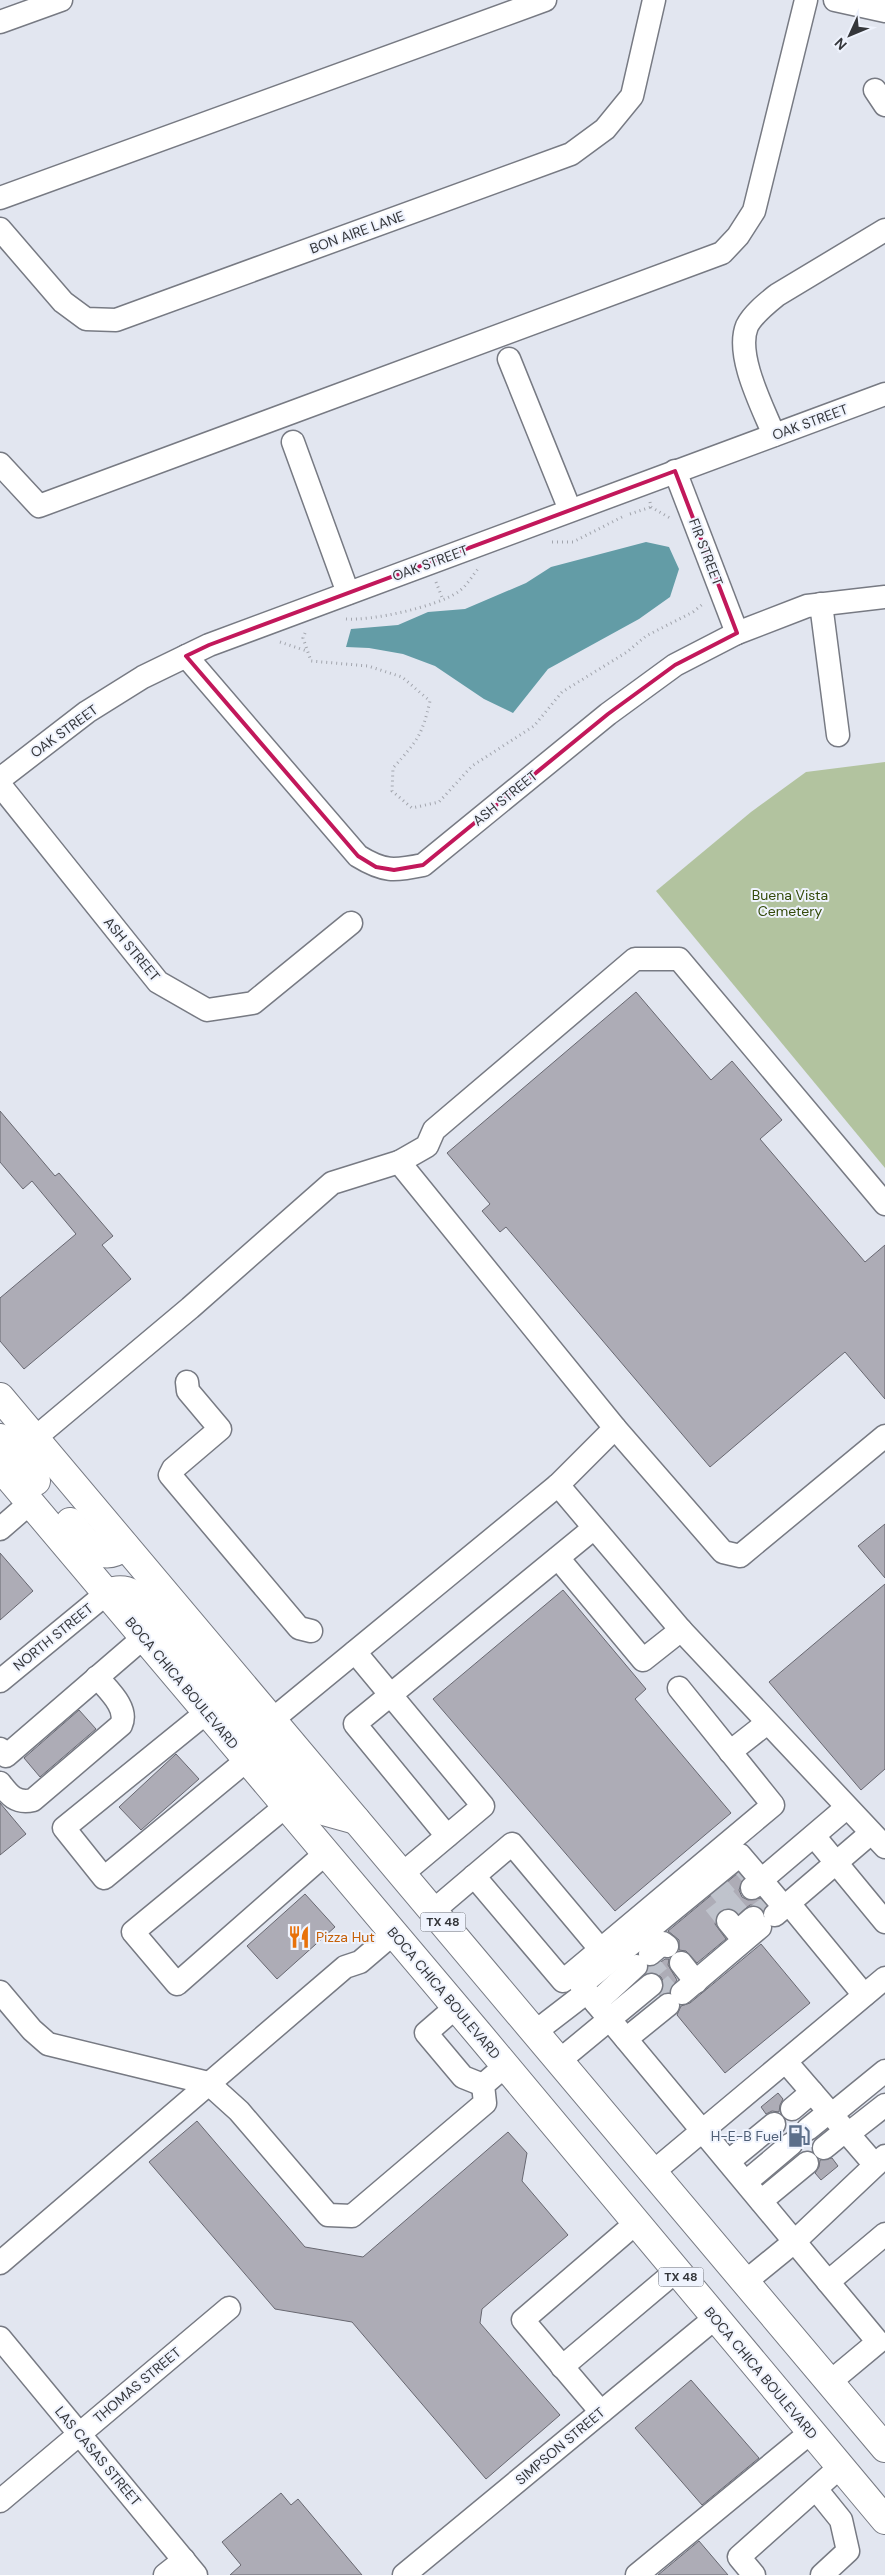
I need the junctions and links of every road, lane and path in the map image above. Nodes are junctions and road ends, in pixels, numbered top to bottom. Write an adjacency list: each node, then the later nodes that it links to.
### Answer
1 (61, 0): 7 (street)
2 (545, 0): 8 (street)
3 (654, 0): 9 (street, BON AIRE LANE)
4 (806, 0): 15 (street)
5 (835, 0): 6 (street)
6 (885, 11)
7 (0, 22)
8 (0, 198)
9 (0, 229)
10 (883, 236): 13 (street)
11 (510, 359): 19 (street)
12 (885, 394): 13 (street, OAK STREET)
13 (774, 435): 16 (street, OAK STREET)
14 (293, 442): 23 (street)
15 (0, 464)
16 (675, 471): 17 (street, OAK STREET); 29 (street, FIR STREET)
17 (647, 482): 18 (path); 19 (street, OAK STREET)
18 (651, 507): 20 (path); 21 (path)
19 (570, 510): 23 (street, OAK STREET)
20 (672, 519)
21 (545, 542)
22 (478, 568): 27 (path)
23 (348, 593): 30 (street, OAK STREET)
24 (703, 597): 28 (path)
25 (885, 597): 26 (street, ASH STREET)
26 (821, 604): 29 (street, ASH STREET); 31 (street)
27 (338, 618)
28 (306, 630)
29 (737, 633): 30 (street, ASH STREET)
30 (186, 656): 32 (street, OAK STREET)
31 (838, 734)
32 (0, 779)
33 (0, 785): 34 (street, ASH STREET)
34 (351, 923)
35 (399, 1162): 36 (street); 39 (street); 42 (street)
36 (885, 1204)
37 (187, 1382): 52 (street)
38 (0, 1397): 42 (main road, TX 48)
39 (615, 1428): 40 (street); 44 (street)
40 (885, 1436)
41 (0, 1438): 48 (main road)
42 (35, 1438): 48 (main road, TX 48)
43 (0, 1467): 45 (main road, BOCA CHICA BOULEVARD / TX 48)
44 (558, 1485): 46 (street); 54 (street)
45 (30, 1503): 47 (street); 50 (main road, BOCA CHICA BOULEVARD / TX 48)
46 (594, 1528): 49 (street); 51 (street)
47 (0, 1529)
48 (125, 1546): 60 (main road, TX 48)
49 (558, 1558): 51 (street); 58 (street)
50 (107, 1593): 53 (main road, BOCA CHICA BOULEVARD / TX 48); 56 (street, NORTH STREET); 68 (main road)
51 (681, 1630): 61 (street)
52 (311, 1631)
53 (143, 1638): 55 (street); 59 (main road, BOCA CHICA BOULEVARD / TX 48)
54 (355, 1652): 58 (street); 60 (street)
55 (97, 1677): 63 (street); 65 (street)
56 (0, 1681)
57 (678, 1688): 62 (street)
58 (390, 1694): 69 (street); 69 (street)
59 (207, 1712): 64 (main road, BOCA CHICA BOULEVARD / TX 48); 64 (street)
60 (272, 1720): 68 (main road, TX 48)
61 (767, 1723): 62 (street); 67 (street)
62 (730, 1752): 80 (street)
63 (2, 1757)
64 (247, 1760): 66 (main road, BOCA CHICA BOULEVARD / TX 48)
65 (0, 1783)
66 (286, 1806): 72 (main road, BOCA CHICA BOULEVARD / TX 48); 72 (street)
67 (846, 1808): 70 (street); 71 (street)
68 (356, 1820): 74 (main road, TX 48)
69 (448, 1836): 74 (street)
70 (814, 1836): 73 (street); 76 (street)
71 (878, 1840): 73 (street)
72 (326, 1853): 79 (main road, BOCA CHICA BOULEVARD / TX 48)
73 (836, 1863): 76 (street); 78 (street)
74 (402, 1874): 77 (main road, TX 48)
75 (474, 1876): 77 (street); 80 (street); 80 (street)
76 (758, 1899): 81 (street); 84 (street); 86 (street)
77 (433, 1911): 87 (main road, TX 48)
78 (885, 1922)
79 (394, 1934): 85 (main road, BOCA CHICA BOULEVARD / TX 48); 92 (street)
80 (601, 1950)
81 (666, 1977): 86 (street); 86 (street)
82 (885, 1978): 84 (street)
83 (0, 1992): 92 (street)
84 (864, 1995): 89 (street)
85 (456, 2007): 90 (main road, BOCA CHICA BOULEVARD / TX 48); 93 (street)
86 (606, 2015): 87 (street); 88 (street); 100 (street)
87 (535, 2032): 88 (main road, TX 48)
88 (559, 2061): 106 (main road, TX 48)
89 (786, 2062): 94 (street); 100 (street)
90 (506, 2066): 93 (street); 109 (main road, BOCA CHICA BOULEVARD / TX 48)
91 (885, 2071): 97 (street)
92 (208, 2083): 93 (street); 112 (street)
93 (483, 2085)
94 (812, 2092): 96 (street); 97 (street)
95 (885, 2105): 97 (street)
96 (792, 2109)
97 (838, 2123): 99 (street); 102 (street); 104 (street)
98 (774, 2124): 103 (street)
99 (808, 2129)
100 (703, 2131): 103 (street); 106 (street)
101 (791, 2144): 107 (street)
102 (824, 2148)
103 (728, 2161): 107 (street)
104 (880, 2161): 111 (street)
105 (807, 2163): 108 (street)
106 (652, 2172): 114 (main road, TX 48)
107 (746, 2182): 108 (street)
108 (761, 2201): 111 (street)
109 (636, 2223): 113 (main road, BOCA CHICA BOULEVARD / TX 48); 120 (street)
110 (885, 2234): 115 (street)
111 (794, 2242): 114 (street); 115 (street)
112 (0, 2263)
113 (676, 2271): 117 (main road, BOCA CHICA BOULEVARD / TX 48); 120 (street)
114 (745, 2282): 121 (main road, TX 48)
115 (828, 2282): 118 (street)
116 (229, 2308): 124 (street, THOMAS STREET)
117 (715, 2318): 122 (street, SIMPSON STREET); 123 (main road, BOCA CHICA BOULEVARD / TX 48)
118 (877, 2326): 121 (street)
119 (0, 2338): 124 (street, LAS CASAS STREET)
120 (562, 2366): 122 (street)
121 (830, 2382): 125 (main road, TX 48)
122 (601, 2412): 132 (street, SIMPSON STREET)
123 (811, 2432): 126 (main road, BOCA CHICA BOULEVARD / TX 48); 133 (street)
124 (79, 2433): 128 (street, THOMAS STREET); 130 (street, LAS CASAS STREET)
125 (885, 2448)
126 (840, 2467): 127 (street); 129 (main road, BOCA CHICA BOULEVARD / TX 48)
127 (816, 2489): 134 (street); 135 (street)
128 (0, 2501)
129 (885, 2520)
130 (190, 2568): 131 (street)
131 (165, 2575)
132 (404, 2575)
133 (637, 2575)
134 (754, 2575)
135 (822, 2575)

